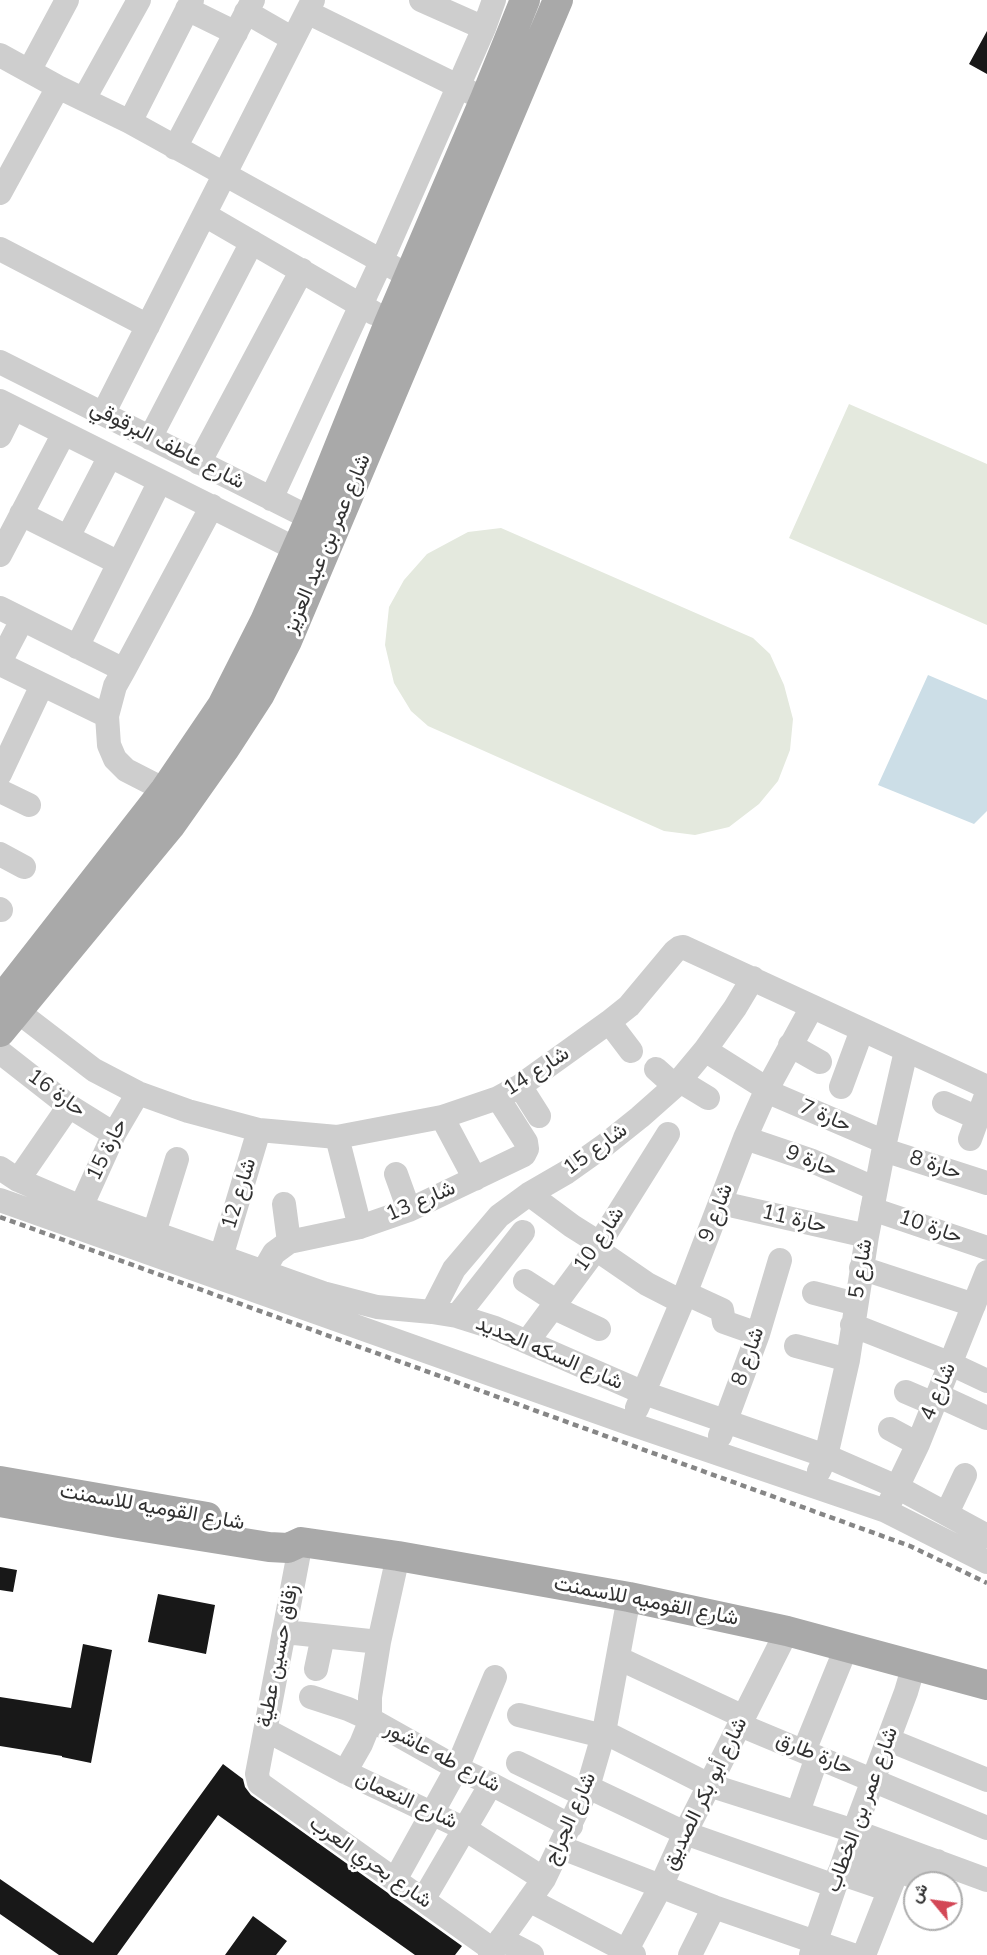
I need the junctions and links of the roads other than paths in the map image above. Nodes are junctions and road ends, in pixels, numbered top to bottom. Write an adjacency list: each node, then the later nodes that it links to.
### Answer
1 (67, 0): 13 (street)
2 (139, 0): 16 (street)
3 (421, 0): 10 (street)
4 (494, 0): 10 (street)
5 (525, 0): 17 (main road, شارع عمر بن عبد العزيز)
6 (558, 0): 43 (main road, شارع عمر بن عبد العزيز)
7 (189, 5): 9 (street); 18 (street)
8 (310, 6): 11 (street); 15 (street)
9 (245, 15): 11 (street); 19 (street)
10 (484, 28): 15 (street)
11 (293, 39): 20 (street)
12 (2, 61): 13 (street)
13 (29, 71): 14 (street)
14 (58, 87): 16 (street); 21 (street)
15 (458, 87): 17 (street); 25 (street)
16 (84, 99): 18 (street)
17 (485, 99): 27 (main road, شارع عمر بن عبد العزيز)
18 (130, 122): 19 (street)
19 (175, 148): 20 (street)
20 (225, 175): 22 (street); 25 (street)
21 (0, 193)
22 (205, 215): 23 (street); 30 (street)
23 (252, 242): 26 (street); 36 (street)
24 (0, 249): 30 (street)
25 (381, 262): 27 (street); 28 (street)
26 (302, 270): 28 (street); 38 (street)
27 (409, 276): 29 (main road, شارع عمر بن عبد العزيز)
28 (362, 306): 29 (street); 40 (street)
29 (389, 323): 43 (main road, شارع عمر بن عبد العزيز)
30 (148, 326): 33 (street)
31 (0, 362): 33 (street, شارع عاطف البرقوقي)
32 (7, 404): 34 (street, شارع عاطف البرقوقي); 35 (street)
33 (103, 414): 36 (street, شارع عاطف البرقوقي)
34 (64, 433): 37 (street, شارع عاطف البرقوقي); 42 (street)
35 (0, 436)
36 (150, 438): 38 (street, شارع عاطف البرقوقي)
37 (110, 456): 39 (street, شارع عاطف البرقوقي); 44 (street)
38 (200, 463): 40 (street, شارع عاطف البرقوقي)
39 (160, 481): 41 (street, شارع عاطف البرقوقي); 47 (street)
40 (271, 499): 43 (street, شارع عاطف البرقوقي)
41 (212, 506): 46 (street, شارع عاطف البرقوقي); 52 (street)
42 (21, 514): 44 (street); 45 (street)
43 (322, 524): 46 (main road, شارع عمر بن عبد العزيز)
44 (68, 537): 47 (street)
45 (0, 555)
46 (309, 555): 56 (main road, شارع عمر بن عبد العزيز); 63 (main road, شارع عمر بن عبد العزيز)
47 (119, 563): 50 (street)
48 (0, 608): 49 (street)
49 (22, 620): 50 (street); 51 (street)
50 (77, 647): 52 (street)
51 (0, 663): 53 (street)
52 (124, 670): 54 (street)
53 (42, 685): 54 (street); 55 (street)
54 (107, 716): 56 (street)
55 (0, 774)
56 (165, 790): 63 (main road, شارع عمر بن عبد العزيز)
57 (0, 791): 58 (street)
58 (29, 806)
59 (0, 854): 60 (street)
60 (24, 867)
61 (753, 978): 62 (street, شارع 14); 64 (street, شارع 14); 67 (street, شارع 15)
62 (812, 1007): 65 (street, شارع 14); 66 (street, شارع 9)
63 (6, 1015): 78 (street, شارع 14)
64 (609, 1022): 68 (street); 74 (street, شارع 14)
65 (862, 1030): 69 (street, شارع 14); 75 (street)
66 (790, 1045): 71 (street); 77 (street, شارع 9)
67 (705, 1050): 73 (street, شارع 15); 77 (street, حارة 7)
68 (631, 1051)
69 (906, 1051): 76 (street, شارع 14); 91 (street, شارع 5)
70 (0, 1052): 83 (street, حارة 16)
71 (820, 1062)
72 (656, 1069): 73 (street)
73 (678, 1084): 81 (street); 97 (street, شارع 15)
74 (520, 1086): 80 (street, شارع 14); 84 (street)
75 (841, 1086)
76 (987, 1087)
77 (766, 1090): 90 (street, شارع 9); 91 (street, حارة 7)
78 (138, 1093): 86 (street, شارع 14); 87 (street, حارة 15)
79 (987, 1093): 82 (street)
80 (498, 1098): 85 (street, شارع 14); 95 (street, شارع 13)
81 (708, 1098)
82 (944, 1103)
83 (69, 1106): 87 (street, حارة 16); 93 (street)
84 (539, 1116)
85 (442, 1117): 89 (street, شارع 14); 95 (street)
86 (259, 1130): 89 (street, شارع 14); 111 (street, شارع 12)
87 (114, 1134): 102 (street, حارة 15)
88 (668, 1134): 109 (street, شارع 10)
89 (337, 1137): 104 (street)
90 (745, 1138): 98 (street, حارة 9); 100 (street, شارع 9)
91 (884, 1146): 96 (street, حارة 8); 98 (street, شارع 5)
92 (177, 1159): 106 (street)
93 (9, 1174): 102 (street, شارع السكه الحديد)
94 (396, 1174): 103 (street)
95 (475, 1179): 103 (street, شارع 13)
96 (987, 1183)
97 (529, 1194): 109 (street); 121 (street, شارع 15)
98 (874, 1199): 107 (street, شارع 5); 110 (street, حارة 10)
99 (0, 1200): 136 (street, شارع السكه الحديد)
100 (721, 1203): 107 (street, حارة 11); 118 (street, شارع 9)
101 (284, 1204): 108 (street)
102 (81, 1207): 106 (street, شارع السكه الحديد)
103 (409, 1210): 104 (street, شارع 13)
104 (360, 1227): 108 (street, شارع 13)
105 (523, 1232): 123 (street)
106 (154, 1233): 111 (street, شارع السكه الحديد)
107 (867, 1236): 113 (street, شارع 5)
108 (289, 1242): 114 (street)
109 (598, 1246): 118 (street); 120 (street, شارع 10)
110 (987, 1248)
111 (221, 1257): 114 (street, شارع السكه الحديد)
112 (780, 1260): 125 (street, شارع 8)
113 (861, 1268): 119 (street); 122 (street, شارع 5)
114 (263, 1272): 121 (street, شارع السكه الحديد)
115 (987, 1272): 119 (street, شارع 4)
116 (525, 1281): 120 (street)
117 (814, 1293): 122 (street)
118 (684, 1298): 125 (street); 132 (street, شارع 9)
119 (979, 1301): 129 (street, شارع 4)
120 (554, 1304): 124 (street); 126 (street, شارع 10)
121 (432, 1312): 123 (street, شارع السكه الحديد)
122 (854, 1315): 128 (street, شارع 5); 129 (street)
123 (457, 1316): 126 (street, شارع السكه الحديد)
124 (599, 1329)
125 (758, 1334): 135 (street, شارع 8)
126 (527, 1342): 132 (street, شارع السكه الحديد)
127 (796, 1347): 128 (street)
128 (848, 1360): 140 (street, شارع 5)
129 (951, 1364): 130 (street); 133 (street, شارع 4)
130 (987, 1381)
131 (906, 1392): 133 (street)
132 (644, 1393): 135 (street, شارع السكه الحديد); 136 (street, شارع 9)
133 (935, 1400): 134 (street); 138 (street, شارع 4)
134 (987, 1418)
135 (727, 1422): 139 (street, شارع 8); 140 (street, شارع السكه الحديد)
136 (631, 1424): 139 (street, شارع السكه الحديد)
137 (890, 1429): 138 (street)
138 (918, 1444): 144 (street, شارع 4)
139 (713, 1452): 143 (street, شارع السكه الحديد)
140 (826, 1456): 143 (street, شارع 5); 144 (street, شارع السكه الحديد)
141 (965, 1475): 148 (street)
142 (0, 1480): 147 (main road, شارع القوميه للاسمنت)
143 (811, 1485): 146 (street, شارع السكه الحديد)
144 (897, 1488): 146 (street, شارع 4); 148 (street, شارع السكه الحديد)
145 (0, 1502): 147 (main road, شارع القوميه للاسمنت)
146 (886, 1511): 152 (street, شارع السكه الحديد)
147 (121, 1513): 150 (main road, شارع القوميه للاسمنت)
148 (947, 1513): 149 (street, شارع السكه الحديد)
149 (985, 1528)
150 (301, 1542): 151 (main road, شارع القوميه للاسمنت); 155 (street, زقاق حسين عطية)
151 (398, 1556): 153 (main road, شارع القوميه للاسمنت); 157 (street)
152 (987, 1562)
153 (629, 1597): 154 (main road, شارع القوميه للاسمنت); 159 (street, شارع الجراج)
154 (787, 1631): 158 (main road, شارع القوميه للاسمنت); 167 (street, شارع أبو بكر الصديق)
155 (285, 1632): 156 (street); 168 (street, زقاق حسين عطية)
156 (323, 1636): 157 (street); 161 (street)
157 (379, 1642): 166 (street)
158 (846, 1648): 160 (main road, شارع القوميه للاسمنت); 171 (street)
159 (618, 1658): 167 (street, حارة طارق); 169 (street, شارع الجراج)
160 (914, 1665): 163 (main road, شارع القوميه للاسمنت); 170 (street, شارع عمر بن الخطاب)
161 (316, 1669)
162 (495, 1677): 173 (street)
163 (987, 1685)
164 (311, 1697): 166 (street, شارع طه عاشور)
165 (519, 1715): 169 (street)
166 (371, 1720): 173 (street, شارع طه عاشور); 175 (street)
167 (742, 1721): 171 (street, حارة طارق); 179 (street, شارع أبو بكر الصديق)
168 (266, 1730): 174 (street, زقاق حسين عطية); 175 (street, شارع النعمان)
169 (604, 1734): 179 (street); 180 (street, شارع الجراج)
170 (889, 1740): 176 (street, شارع عمر بن الخطاب); 177 (street)
171 (810, 1754): 176 (street, حارة طارق); 181 (street)
172 (518, 1763): 180 (street)
173 (457, 1768): 178 (street, شارع طه عاشور); 182 (street)
174 (258, 1770): 190 (street, شارع بحري العرب)
175 (345, 1772): 182 (street, شارع النعمان)
176 (873, 1780): 184 (street, حارة طارق); 187 (street, شارع عمر بن الخطاب)
177 (987, 1780)
178 (491, 1784): 183 (street); 186 (street, شارع طه عاشور)
179 (710, 1785): 181 (street); 185 (street, شارع أبو بكر الصديق)
180 (586, 1791): 185 (street); 186 (street, شارع الجراج)
181 (798, 1812): 187 (street)
182 (433, 1813): 183 (street, شارع النعمان); 190 (street)
183 (465, 1828): 189 (street, شارع النعمان); 194 (street)
184 (987, 1828)
185 (685, 1833): 187 (street); 193 (street, شارع أبو بكر الصديق)
186 (565, 1836): 189 (street, شارع الجراج); 193 (street, شارع طه عاشور)
187 (843, 1861): 188 (street); 192 (street); 198 (street, شارع عمر بن الخطاب)
188 (937, 1861): 191 (street); 192 (street)
189 (544, 1879): 195 (street, شارع الجراج)
190 (395, 1880): 194 (street, شارع بحري العرب)
191 (987, 1880)
192 (893, 1881): 203 (street)
193 (661, 1886): 196 (street, شارع طه عاشور); 199 (street, شارع أبو بكر الصديق)
194 (423, 1900): 197 (street, شارع بحري العرب)
195 (529, 1900): 197 (street, شارع الجراج); 199 (street)
196 (714, 1907): 198 (street, شارع طه عاشور); 200 (street)
197 (495, 1948): 201 (street, شارع بحري العرب)
198 (813, 1948): 202 (street, شارع طه عاشور)
199 (628, 1953)
200 (695, 1953)
201 (532, 1955)
202 (853, 1955)
203 (864, 1955)

